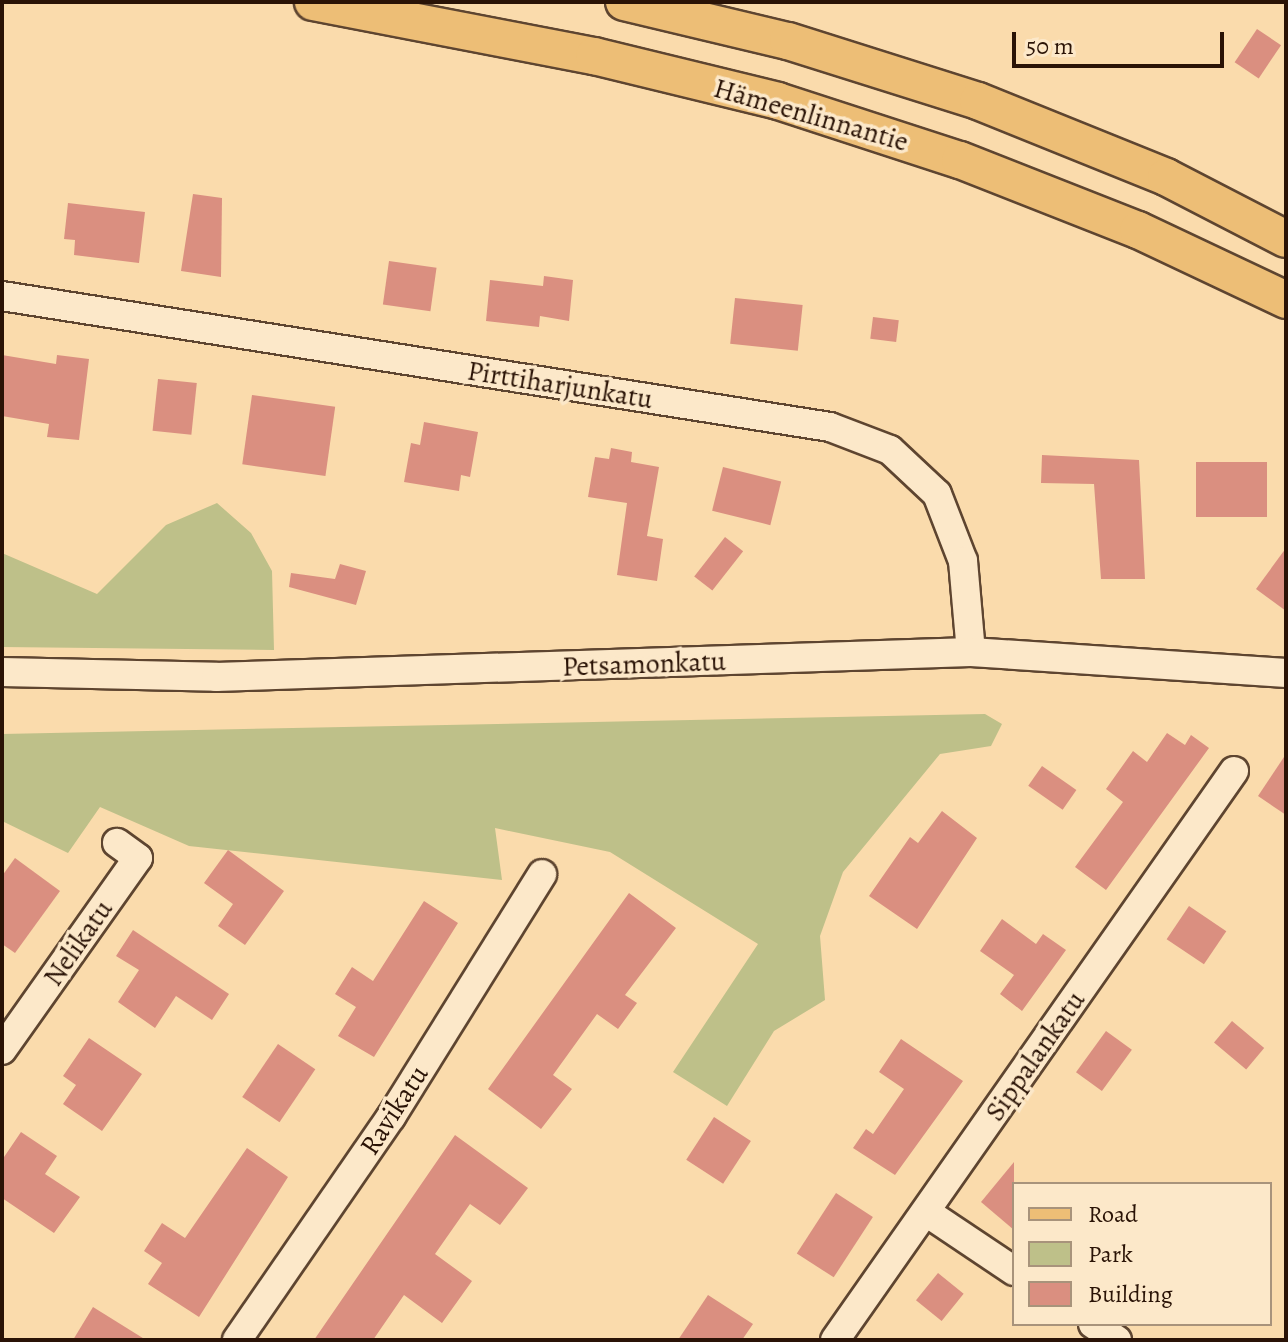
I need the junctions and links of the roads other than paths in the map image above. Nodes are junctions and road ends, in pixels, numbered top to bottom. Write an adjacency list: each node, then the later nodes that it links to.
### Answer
1 (313, 2): 5 (main road, Hämeenlinnantie)
2 (624, 2): 3 (main road)
3 (1286, 239)
4 (2, 296): 6 (street, Pirttiharjunkatu)
5 (1286, 300)
6 (971, 652): 7 (street, Petsamonkatu); 8 (street, Petsamonkatu)
7 (2, 672)
8 (1286, 673)
9 (1234, 771): 13 (street, Sippalankatu)
10 (117, 843): 12 (street, Nelikatu)
11 (542, 874): 16 (street, Ravikatu)
12 (2, 1050)
13 (926, 1212): 14 (street); 17 (street, Sippalankatu)
14 (1012, 1270)
15 (1096, 1326): 18 (street)
16 (237, 1340)
17 (835, 1340)
18 (1117, 1340)

